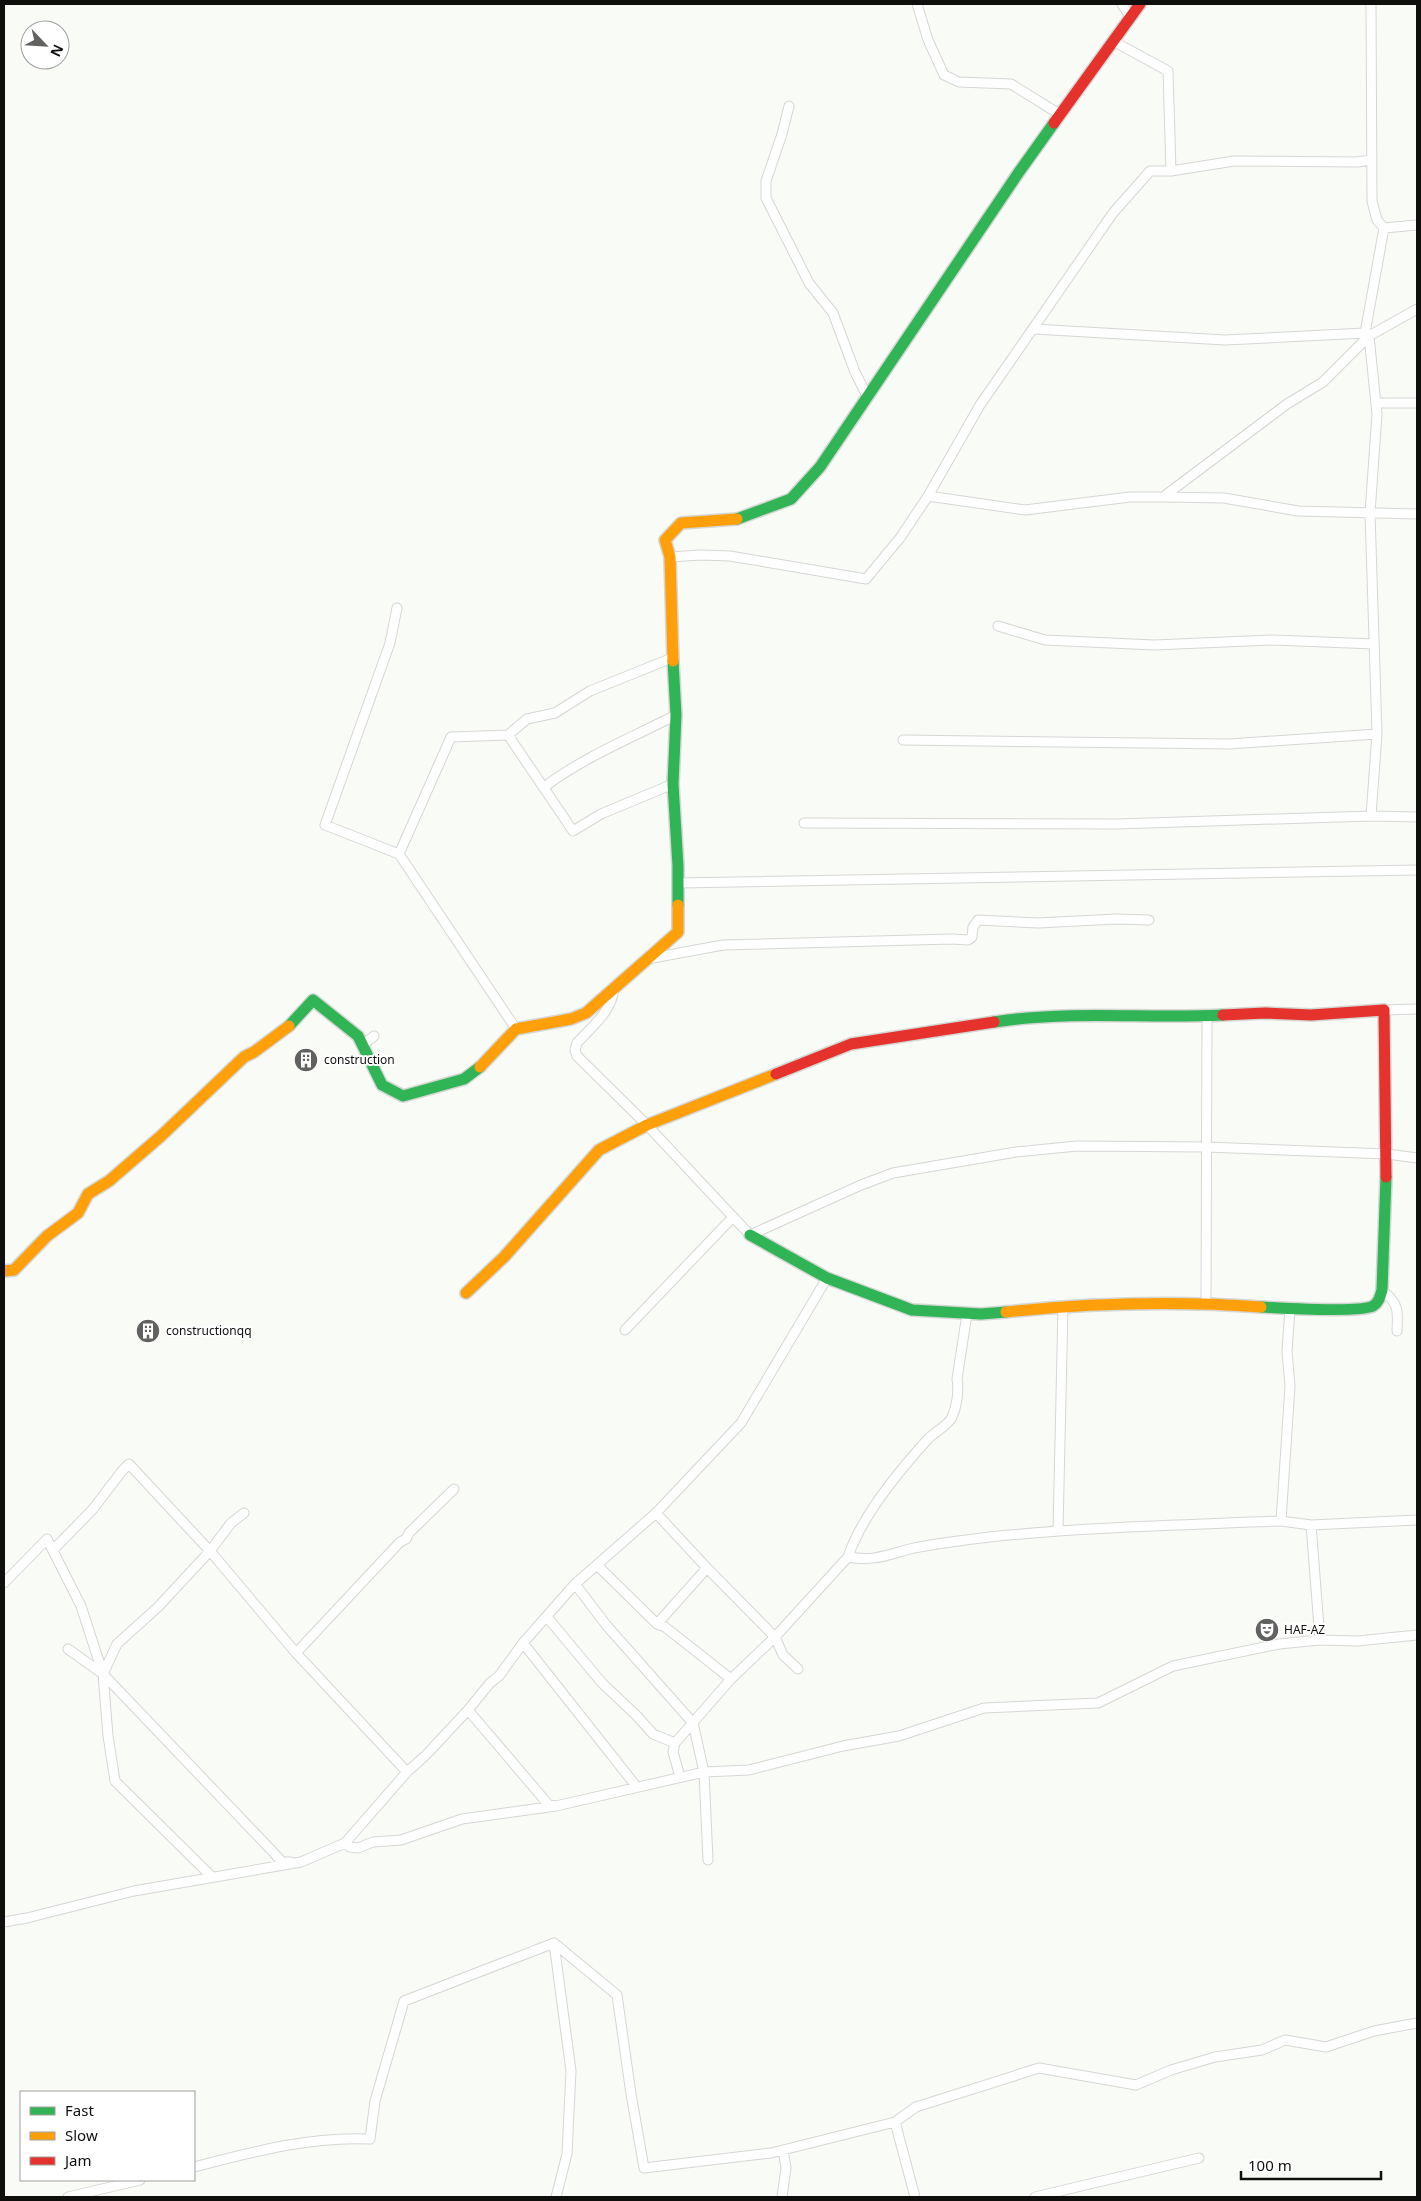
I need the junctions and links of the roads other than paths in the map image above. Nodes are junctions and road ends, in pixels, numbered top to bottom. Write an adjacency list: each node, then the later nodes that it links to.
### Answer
1 (917, 4): 8 (street)
2 (1122, 4): 5 (street)
3 (1140, 4): 5 (street)
4 (1371, 4): 9 (street)
5 (1130, 17): 6 (street)
6 (1113, 41): 8 (street); 10 (street)
7 (789, 106): 16 (street)
8 (1061, 115): 16 (street)
9 (1371, 160): 10 (street); 12 (street)
10 (1171, 171): 14 (street)
11 (1417, 225): 12 (street)
12 (1384, 228): 15 (street)
13 (1417, 309): 15 (street)
14 (1034, 329): 15 (street); 19 (street)
15 (1367, 334): 17 (street); 20 (street)
16 (867, 396): 23 (street)
17 (1376, 403): 18 (street); 21 (street)
18 (1417, 404)
19 (928, 496): 20 (street); 23 (street)
20 (1163, 497): 21 (street)
21 (1370, 513): 22 (street); 26 (street)
22 (1417, 514)
23 (670, 557): 27 (street)
24 (397, 608): 37 (street)
25 (998, 626): 26 (street)
26 (1374, 644): 29 (street)
27 (672, 658): 28 (street); 30 (street)
28 (676, 715): 32 (street); 33 (street)
29 (1377, 734): 31 (street); 34 (street)
30 (508, 735): 33 (street); 37 (street)
31 (903, 740)
32 (673, 784): 33 (street); 39 (street)
33 (544, 787)
34 (1372, 816): 35 (street); 36 (street)
35 (1417, 817)
36 (804, 823)
37 (399, 854): 46 (street)
38 (1417, 870): 39 (street)
39 (678, 883): 41 (street)
40 (1149, 920): 41 (street)
41 (647, 959): 42 (street)
42 (614, 989): 46 (street); 49 (street)
43 (1417, 1009): 44 (street)
44 (1384, 1010): 45 (street); 51 (street)
45 (1207, 1016): 49 (street); 50 (street)
46 (516, 1029): 48 (street)
47 (374, 1036): 48 (street)
48 (362, 1045): 55 (street)
49 (646, 1125): 53 (street); 58 (street)
50 (1206, 1147): 51 (street); 54 (street); 59 (street)
51 (1387, 1154): 52 (street); 57 (street)
52 (1417, 1158)
53 (732, 1217): 54 (street); 63 (street)
54 (750, 1235): 56 (street)
55 (4, 1271)
56 (827, 1278): 62 (street); 67 (street)
57 (1382, 1290): 61 (street); 64 (street)
58 (466, 1293)
59 (1206, 1303): 60 (street); 61 (street)
60 (1063, 1306): 62 (street); 71 (street)
61 (1290, 1309): 69 (street)
62 (967, 1314): 74 (street)
63 (625, 1330)
64 (1397, 1331)
65 (454, 1489): 86 (street)
66 (244, 1512): 73 (street)
67 (656, 1513): 75 (street); 76 (street)
68 (1417, 1520): 70 (street)
69 (1281, 1521): 70 (street); 71 (street)
70 (1311, 1525): 83 (street)
71 (1058, 1531): 74 (street)
72 (53, 1550): 73 (street); 77 (street); 88 (street)
73 (210, 1551): 86 (street); 88 (street)
74 (848, 1557): 82 (street)
75 (596, 1565): 78 (street); 80 (street)
76 (707, 1568): 80 (street); 82 (street)
77 (4, 1583)
78 (575, 1584): 79 (street); 91 (street)
79 (547, 1617): 84 (street); 92 (street)
80 (657, 1624): 89 (street)
81 (1417, 1634): 83 (street)
82 (775, 1637): 87 (street); 89 (street)
83 (1320, 1640): 94 (street)
84 (523, 1643): 90 (street); 96 (street)
85 (68, 1649): 88 (street)
86 (296, 1653): 93 (street)
87 (798, 1669)
88 (103, 1674): 100 (street); 101 (street)
89 (731, 1679): 91 (street)
90 (468, 1710): 93 (street); 97 (street)
91 (693, 1723): 92 (street); 94 (street)
92 (675, 1743): 95 (street)
93 (407, 1772): 98 (street)
94 (704, 1772): 95 (street); 99 (street)
95 (680, 1777): 96 (street)
96 (636, 1786): 97 (street)
97 (556, 1806): 98 (street)
98 (345, 1843): 100 (street)
99 (708, 1860)
100 (301, 1862): 101 (street)
101 (211, 1876): 102 (street)
102 (4, 1922)
103 (554, 1943): 106 (street); 108 (street); 111 (street)
104 (1417, 2023): 105 (street)
105 (895, 2122): 106 (street); 113 (street)
106 (783, 2150): 112 (street)
107 (1199, 2158): 114 (street)
108 (195, 2167)
109 (136, 2181): 110 (street)
110 (68, 2197)
111 (556, 2197)
112 (782, 2197)
113 (916, 2197)
114 (1035, 2197)

